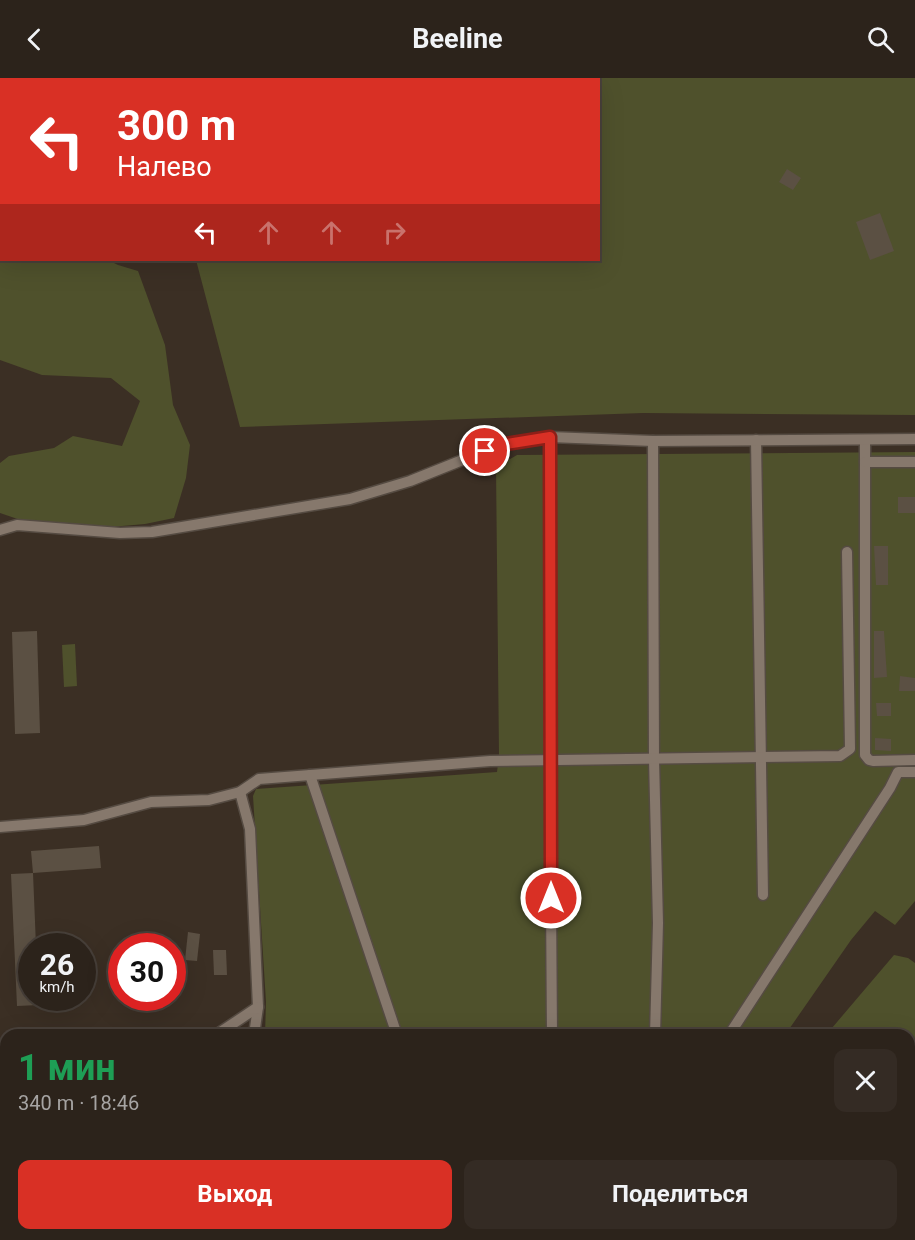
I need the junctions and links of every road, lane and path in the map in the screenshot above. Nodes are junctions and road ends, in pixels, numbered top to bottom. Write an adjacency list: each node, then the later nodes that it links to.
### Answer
1 (550, 437): 5 (street); 8 (street); 13 (street)
2 (915, 439): 4 (street)
3 (756, 440): 4 (street); 5 (street); 10 (street)
4 (865, 440): 6 (street)
5 (653, 441): 11 (street)
6 (865, 462): 7 (street); 12 (street)
7 (915, 462)
8 (0, 530)
9 (847, 552): 10 (street)
10 (760, 758): 11 (street); 18 (street)
11 (654, 759): 13 (street); 24 (street)
12 (915, 760)
13 (550, 761): 15 (street); 23 (street)
14 (915, 772): 25 (street)
15 (310, 775): 16 (street); 22 (street)
16 (240, 792): 17 (street); 19 (street)
17 (0, 827)
18 (763, 895)
19 (258, 1007): 20 (street); 21 (street)
20 (225, 1029)
21 (255, 1029)
22 (395, 1029)
23 (552, 1029)
24 (655, 1029)
25 (733, 1029)

